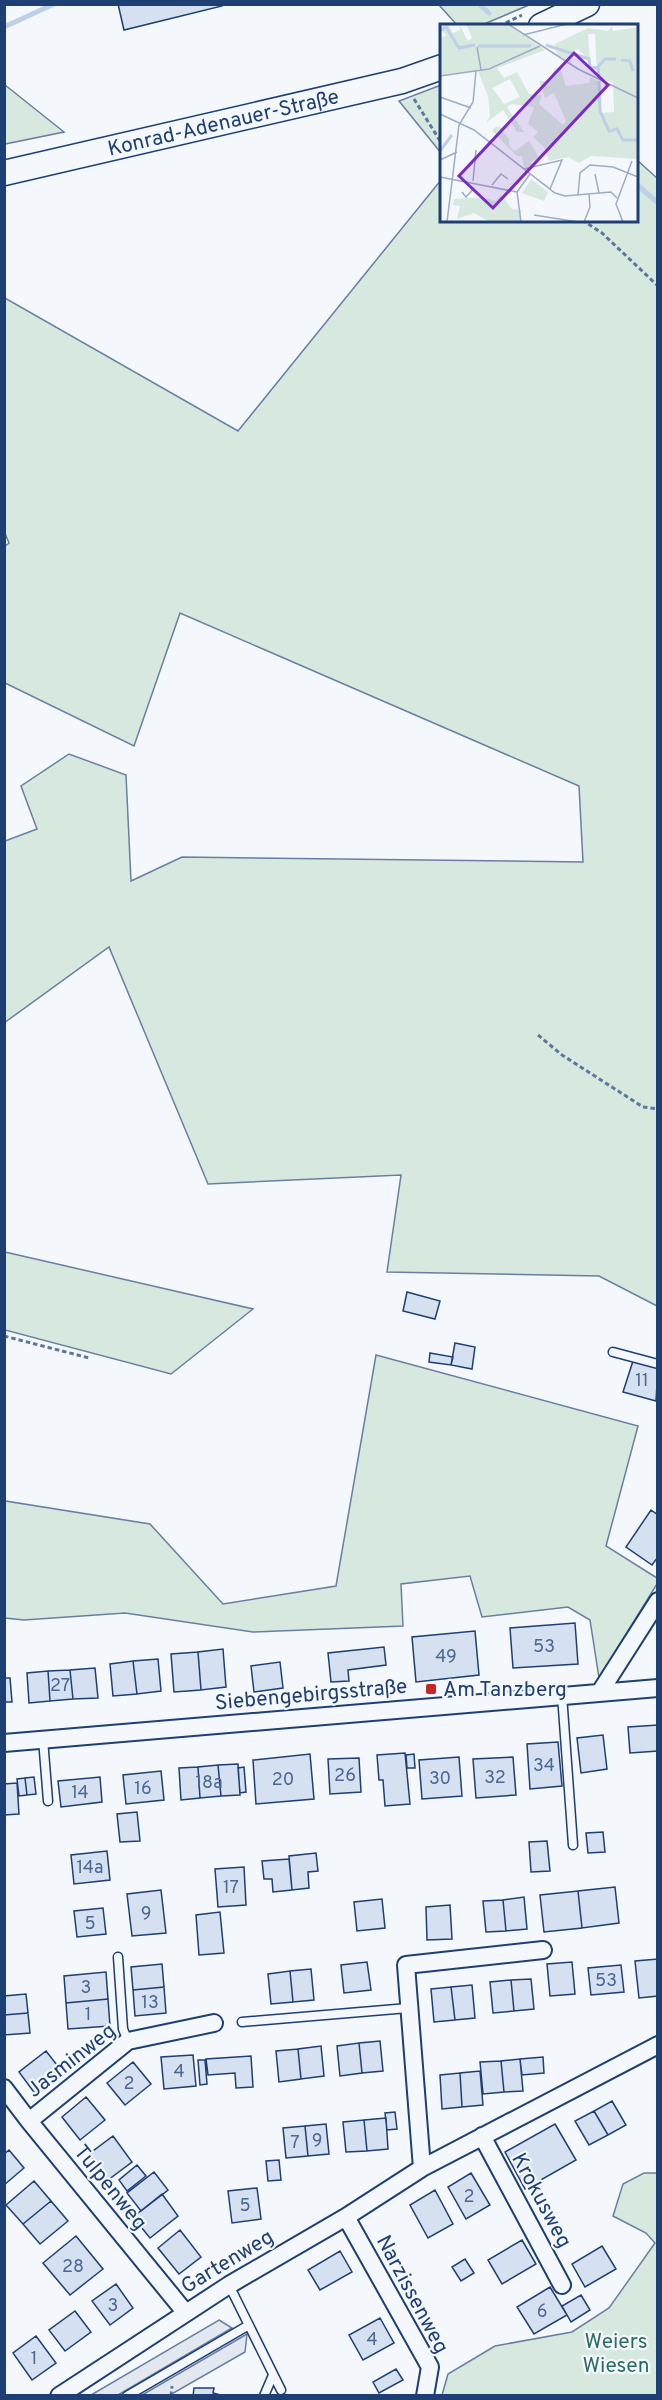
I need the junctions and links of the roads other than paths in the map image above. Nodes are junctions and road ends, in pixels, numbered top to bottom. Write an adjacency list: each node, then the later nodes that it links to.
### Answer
1 (587, 4): 2 (street)
2 (545, 24)
3 (440, 67): 4 (street, Konrad-Adenauer-Straße)
4 (4, 173)
5 (613, 1352): 6 (lane)
6 (657, 1364)
7 (657, 1601): 9 (street)
8 (657, 1688): 9 (street, Siebengebirgsstraße)
9 (600, 1692): 10 (street, Siebengebirgsstraße)
10 (562, 1695): 11 (street, Siebengebirgsstraße); 14 (lane)
11 (43, 1740): 12 (street, Siebengebirgsstraße); 13 (lane)
12 (4, 1743)
13 (48, 1801)
14 (573, 1845)
15 (543, 1950): 17 (street)
16 (118, 1957): 20 (lane)
17 (408, 2008): 18 (lane); 25 (street)
18 (242, 2022)
19 (214, 2023): 20 (street, Jasminweg)
20 (128, 2041): 23 (street, Jasminweg)
21 (657, 2045): 24 (street, Gartenweg)
22 (4, 2088): 23 (street, Tulpenweg)
23 (29, 2121): 29 (street, Tulpenweg)
24 (482, 2136): 25 (street, Gartenweg); 28 (street, Krokusweg)
25 (422, 2168): 26 (street, Gartenweg)
26 (346, 2217): 27 (street, Gartenweg); 36 (street, Narzissenweg)
27 (229, 2285): 29 (street, Gartenweg); 30 (lane)
28 (562, 2285)
29 (185, 2312): 33 (street, Gartenweg)
30 (249, 2325): 31 (lane); 34 (lane)
31 (273, 2375): 32 (lane); 35 (lane)
32 (281, 2390)
33 (59, 2395)
34 (127, 2396)
35 (264, 2396)
36 (425, 2396)

